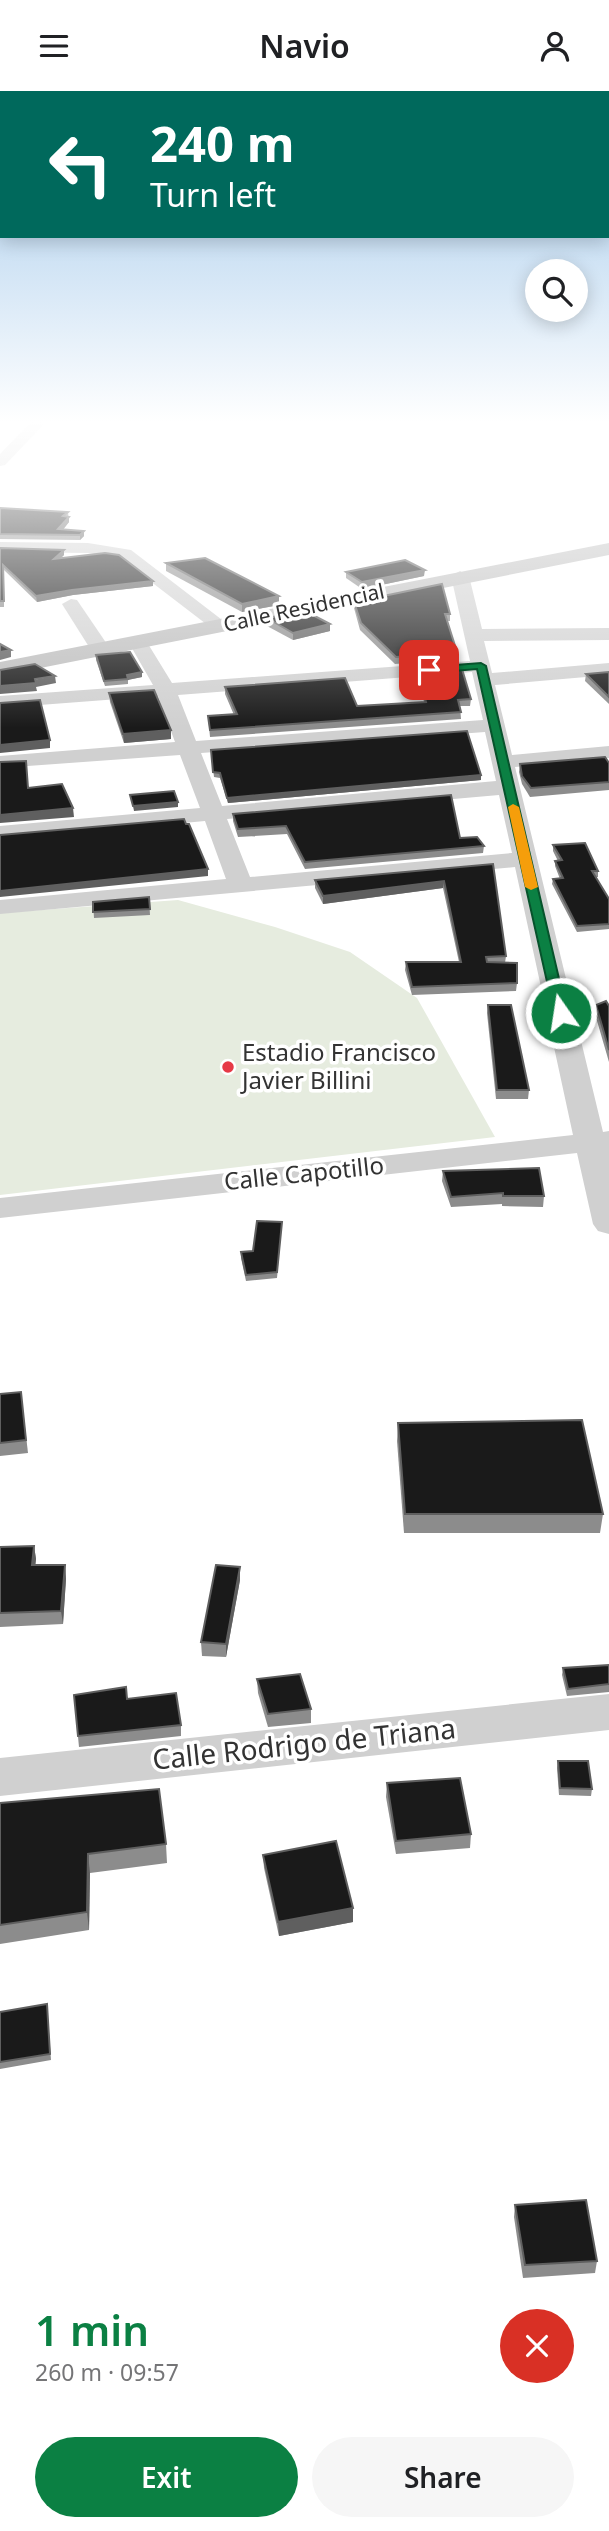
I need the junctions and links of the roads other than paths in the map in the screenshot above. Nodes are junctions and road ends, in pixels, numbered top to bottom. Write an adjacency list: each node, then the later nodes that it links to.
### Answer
1 (0, 547): 5 (street)
2 (609, 549): 3 (main road, Calle Residencial)
3 (460, 576): 5 (main road, Calle Residencial); 7 (street)
4 (71, 604): 9 (street)
5 (221, 626): 8 (main road, Calle Residencial)
6 (609, 634): 7 (street)
7 (474, 635): 12 (street)
8 (138, 643): 9 (main road, Calle Residencial); 13 (street)
9 (101, 650): 10 (main road, Calle Residencial)
10 (0, 669)
11 (609, 669): 12 (street)
12 (483, 673): 13 (street); 15 (street)
13 (166, 690): 14 (street); 16 (street)
14 (0, 702)
15 (494, 725): 16 (street); 19 (street)
16 (189, 749): 18 (street); 21 (street)
17 (609, 752): 19 (street)
18 (0, 762)
19 (503, 762): 20 (street)
20 (509, 787): 21 (street); 23 (street)
21 (214, 815): 22 (street); 24 (street)
22 (0, 833)
23 (525, 859): 24 (street); 26 (street)
24 (241, 886): 25 (street)
25 (0, 907)
26 (600, 1141): 27 (street, Calle Capotillo); 28 (street)
27 (0, 1208)
28 (609, 1224)
29 (609, 1711): 30 (street, Calle Rodrigo de Triana)
30 (0, 1777)

